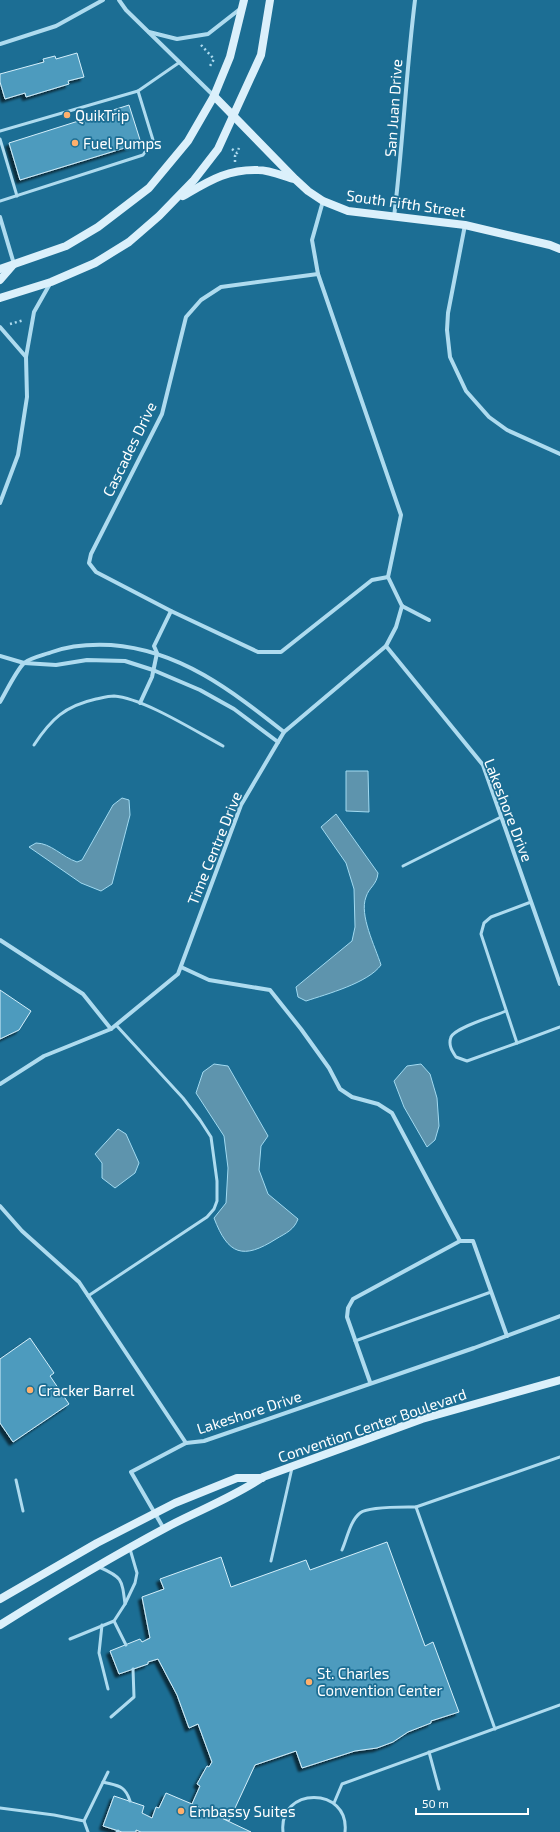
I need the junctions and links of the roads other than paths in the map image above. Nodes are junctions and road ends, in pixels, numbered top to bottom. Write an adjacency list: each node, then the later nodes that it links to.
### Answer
1 (103, 0): 7 (street)
2 (119, 0): 6 (street)
3 (270, 0): 11 (street)
4 (415, 0): 20 (street, San Juan Drive)
5 (244, 3): 6 (street); 10 (street)
6 (148, 32): 8 (street)
7 (0, 44)
8 (180, 62): 9 (lane); 10 (street)
9 (138, 91): 12 (lane); 15 (lane)
10 (214, 96): 11 (street, South Fifth Street); 23 (street)
11 (233, 116): 14 (street, South Fifth Street); 18 (street)
12 (0, 131)
13 (0, 139): 15 (lane)
14 (295, 179): 17 (street, South Fifth Street); 18 (street)
15 (17, 196): 16 (lane)
16 (0, 201)
17 (323, 201): 20 (street, South Fifth Street); 25 (street)
18 (173, 202): 27 (street)
19 (0, 217): 23 (street)
20 (394, 218): 21 (street, South Fifth Street)
21 (465, 225): 22 (street, South Fifth Street); 31 (street)
22 (560, 249)
23 (14, 265): 24 (street); 26 (street)
24 (0, 269)
25 (318, 274): 33 (street); 35 (street, Cascades Drive)
26 (0, 280)
27 (51, 282): 28 (street); 30 (street)
28 (0, 298)
29 (0, 327): 30 (street)
30 (26, 358): 32 (street)
31 (560, 454)
32 (0, 503)
33 (388, 577): 34 (street); 35 (street, Cascades Drive)
34 (402, 606): 36 (street); 37 (street, Time Centre Drive)
35 (171, 611): 38 (street)
36 (429, 620)
37 (386, 646): 44 (street, Time Centre Drive); 48 (street, Lakeshore Drive)
38 (157, 653): 40 (street); 41 (street); 44 (street)
39 (0, 656): 40 (street)
40 (24, 663): 41 (street); 42 (street)
41 (153, 670): 43 (street); 45 (street)
42 (0, 702)
43 (140, 702): 46 (lane); 47 (lane)
44 (284, 732): 45 (street, Time Centre Drive)
45 (278, 742): 52 (street, Time Centre Drive)
46 (34, 745)
47 (223, 746)
48 (501, 817): 49 (lane); 50 (street, Lakeshore Drive)
49 (403, 866)
50 (531, 902): 53 (street, Lakeshore Drive); 54 (lane)
51 (0, 940): 57 (street)
52 (180, 967): 55 (street, Time Centre Drive); 61 (street)
53 (560, 984)
54 (506, 1012): 58 (lane); 58 (lane)
55 (116, 1025): 57 (street, Time Centre Drive); 63 (lane)
56 (560, 1027): 58 (lane)
57 (111, 1029): 59 (street, Time Centre Drive)
58 (517, 1043)
59 (0, 1084)
60 (0, 1206): 63 (street, Lakeshore Drive)
61 (460, 1241): 62 (street); 66 (street)
62 (491, 1292): 65 (street); 66 (lane)
63 (88, 1296): 69 (street, Lakeshore Drive)
64 (560, 1316): 65 (street, Lakeshore Drive)
65 (507, 1336): 68 (street, Lakeshore Drive)
66 (356, 1341): 68 (street)
67 (560, 1380): 71 (street, Convention Center Boulevard)
68 (370, 1382): 69 (street, Lakeshore Drive)
69 (186, 1443): 76 (street)
70 (560, 1457): 74 (lane)
71 (292, 1467): 72 (street, Convention Center Boulevard); 80 (lane)
72 (263, 1478): 76 (street, Convention Center Boulevard); 77 (street, Convention Center Boulevard)
73 (16, 1480): 75 (lane)
74 (416, 1506): 79 (lane); 93 (lane)
75 (23, 1511)
76 (156, 1513): 77 (street); 82 (street, Convention Center Boulevard)
77 (164, 1529): 78 (street, Convention Center Boulevard)
78 (130, 1548): 81 (street, Convention Center Boulevard); 83 (lane)
79 (342, 1550)
80 (271, 1561)
81 (99, 1567): 83 (lane); 85 (street, Convention Center Boulevard)
82 (0, 1599)
83 (125, 1604): 84 (lane)
84 (114, 1621): 86 (lane); 88 (lane)
85 (0, 1625)
86 (102, 1625): 87 (lane); 90 (lane)
87 (70, 1639)
88 (126, 1645)
89 (133, 1669): 92 (lane)
90 (108, 1689)
91 (560, 1705): 93 (lane)
92 (111, 1717)
93 (495, 1729): 94 (lane)
94 (429, 1752): 97 (lane); 99 (lane)
95 (108, 1772): 96 (lane)
96 (103, 1782): 98 (lane); 101 (lane)
97 (439, 1789)
98 (130, 1801)
99 (334, 1803): 103 (lane); 104 (lane)
100 (0, 1808): 101 (lane)
101 (84, 1821): 102 (lane)
102 (88, 1832)
103 (283, 1832)
104 (345, 1832)

